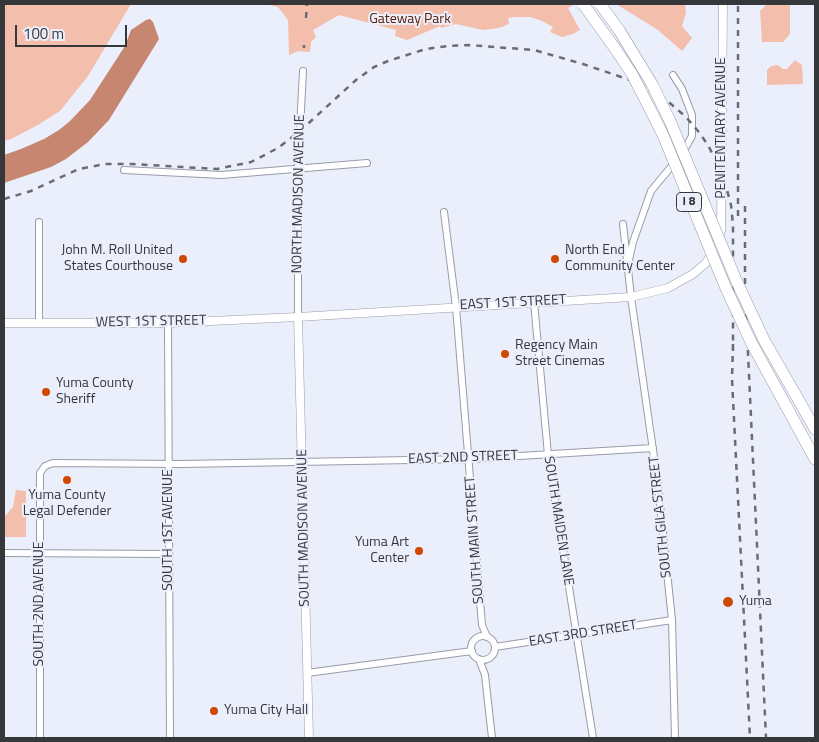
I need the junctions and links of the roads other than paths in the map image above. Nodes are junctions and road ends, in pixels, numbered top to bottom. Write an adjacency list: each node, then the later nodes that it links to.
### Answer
1 (583, 4): 24 (highway, I 8, bridge)
2 (600, 4): 21 (highway, I 8, bridge)
3 (722, 4): 12 (street, PENITENTIARY AVENUE)
4 (303, 71): 7 (street, NORTH MADISON AVENUE)
5 (673, 75): 13 (street)
6 (367, 163): 7 (street)
7 (298, 168): 8 (street); 17 (street, NORTH MADISON AVENUE)
8 (124, 170)
9 (444, 212): 16 (street, SOUTH MAIN STREET)
10 (39, 222): 19 (street)
11 (623, 224): 13 (street, SOUTH GILA STREET)
12 (714, 251): 14 (street, EAST 1ST STREET)
13 (628, 263): 14 (street, SOUTH GILA STREET)
14 (631, 297): 15 (street, EAST 1ST STREET); 22 (street, SOUTH GILA STREET)
15 (534, 302): 16 (street, EAST 1ST STREET); 23 (street, SOUTH MAIDEN LANE)
16 (456, 307): 17 (street, EAST 1ST STREET); 25 (street, SOUTH MAIN STREET)
17 (298, 317): 20 (street, WEST 1ST STREET); 26 (street, SOUTH MADISON AVENUE)
18 (4, 323): 19 (street, WEST 1ST STREET)
19 (39, 323): 20 (street, WEST 1ST STREET)
20 (168, 323): 27 (street, SOUTH 1ST AVENUE)
21 (815, 429)
22 (653, 448): 23 (street, EAST 2ND STREET); 32 (street, SOUTH GILA STREET)
23 (548, 455): 25 (street, EAST 2ND STREET); 34 (street, SOUTH MAIDEN LANE)
24 (815, 458)
25 (469, 459): 26 (street, EAST 2ND STREET); 33 (street, SOUTH MAIN STREET)
26 (303, 462): 27 (street, EAST 2ND STREET); 41 (street, SOUTH MADISON AVENUE)
27 (168, 464): 28 (street, EAST 2ND STREET); 31 (street, SOUTH 1ST AVENUE)
28 (42, 469): 30 (street, SOUTH 2ND AVENUE)
29 (4, 553): 30 (street)
30 (40, 553): 31 (street); 43 (street, SOUTH 2ND AVENUE)
31 (168, 554): 44 (street, SOUTH 1ST AVENUE)
32 (672, 620): 34 (street, EAST 3RD STREET); 48 (street, SOUTH GILA STREET)
33 (482, 625): 35 (street, SOUTH MAIN STREET); 36 (street, SOUTH MAIN STREET)
34 (576, 636): 37 (street, EAST 3RD STREET); 47 (street, SOUTH MAIDEN LANE)
35 (487, 637): 36 (street); 37 (street)
36 (476, 640): 38 (street)
37 (495, 647): 39 (street)
38 (472, 651): 40 (street); 41 (street)
39 (489, 658): 40 (street); 42 (street)
40 (479, 659): 42 (street)
41 (307, 674): 45 (street, SOUTH MADISON AVENUE)
42 (485, 675): 46 (street)
43 (40, 738)
44 (170, 738)
45 (309, 738)
46 (492, 738)
47 (593, 738)
48 (675, 738)

